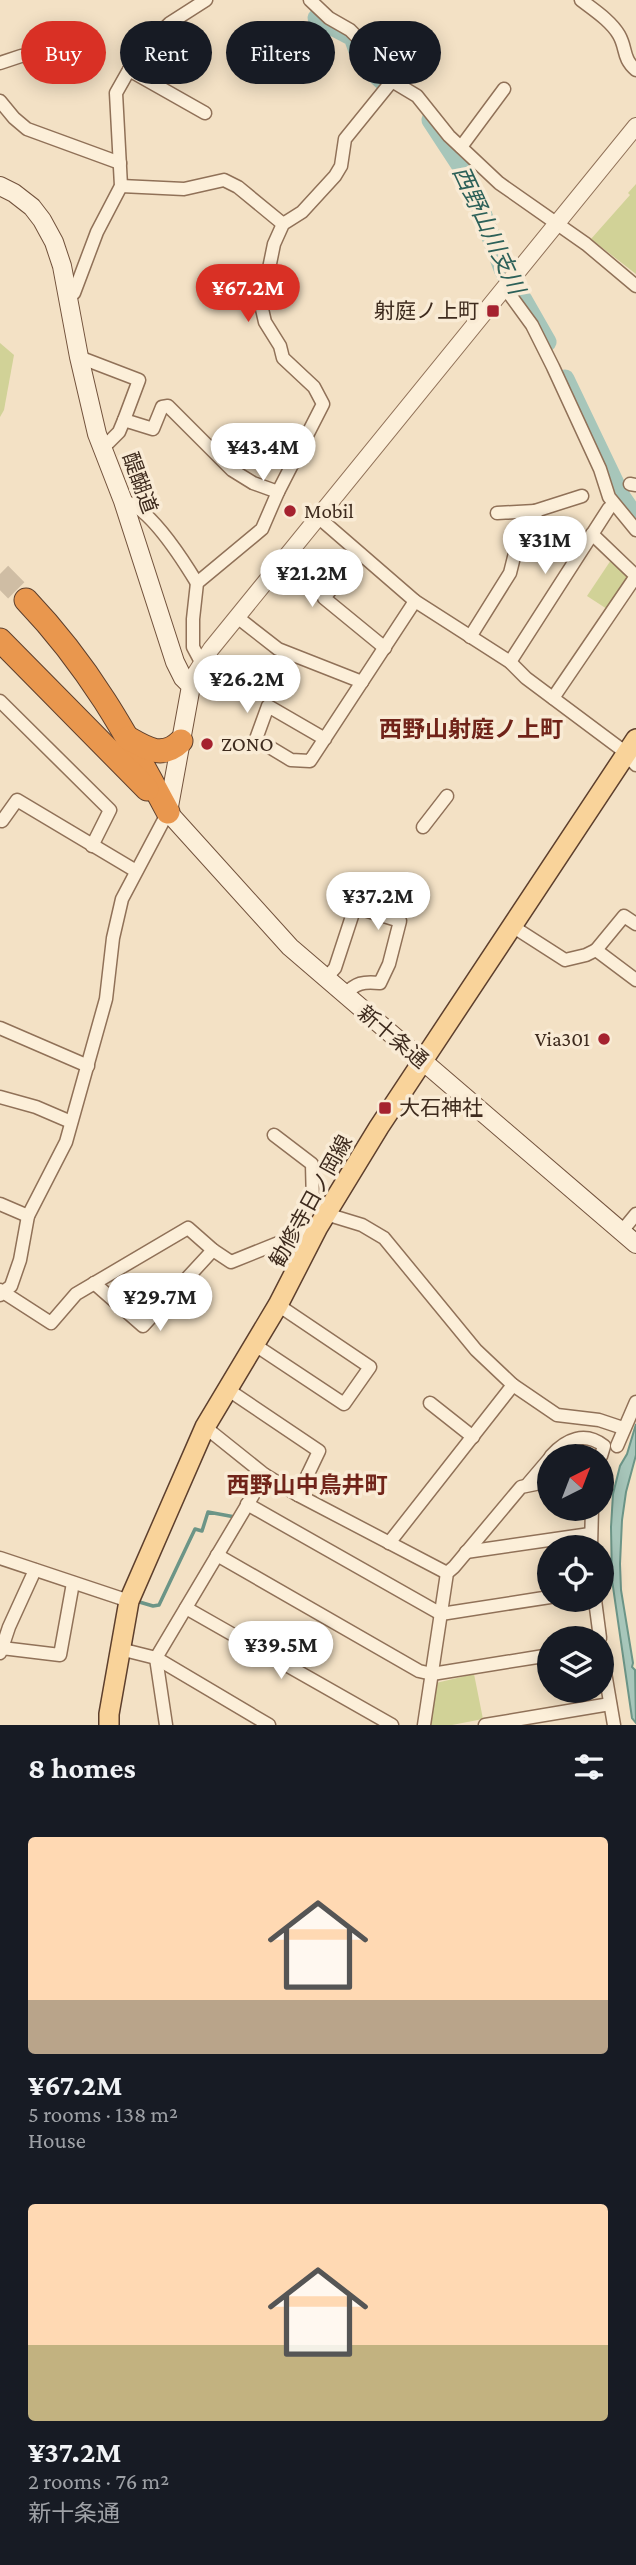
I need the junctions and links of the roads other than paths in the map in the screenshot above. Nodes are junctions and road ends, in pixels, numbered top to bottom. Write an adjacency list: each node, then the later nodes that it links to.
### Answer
1 (205, 0): 4 (street)
2 (582, 0): 8 (street)
3 (317, 3): 5 (street)
4 (173, 21)
5 (349, 29)
6 (21, 56): 7 (street)
7 (0, 63)
8 (636, 70)
9 (121, 84): 18 (street)
10 (155, 84): 15 (street)
11 (389, 84): 22 (street)
12 (396, 84): 17 (street)
13 (504, 89): 17 (street)
14 (0, 101): 18 (street)
15 (205, 113)
16 (636, 126): 21 (street)
17 (461, 147): 21 (street)
18 (120, 163): 20 (street)
19 (0, 186): 25 (main road, 醍醐道)
20 (121, 186): 22 (street); 25 (street)
21 (557, 223): 23 (street); 24 (street)
22 (283, 224): 29 (street)
23 (508, 284): 35 (street); 36 (street)
24 (636, 286)
25 (68, 298): 26 (main road, 醍醐道)
26 (79, 357): 27 (street); 28 (main road, 醍醐道)
27 (124, 419): 28 (street); 29 (street)
28 (103, 448): 31 (main road, 醍醐道)
29 (278, 492): 39 (street)
30 (582, 496): 33 (street)
31 (123, 500): 39 (street); 49 (main road, 醍醐道)
32 (609, 508): 37 (street)
33 (535, 511): 34 (street); 43 (street)
34 (497, 513)
35 (318, 517): 38 (street); 42 (street)
36 (636, 530)
37 (592, 534): 47 (street); 50 (street)
38 (360, 554): 41 (street); 45 (street)
39 (197, 583): 46 (street)
40 (26, 600): 52 (highway)
41 (415, 601): 43 (street); 45 (street)
42 (237, 617): 46 (street); 48 (street)
43 (470, 637): 47 (street)
44 (0, 640): 57 (highway)
45 (385, 648): 48 (street)
46 (201, 662): 49 (street)
47 (510, 663): 50 (street)
48 (362, 682): 53 (street)
49 (191, 686): 54 (main road)
50 (553, 698): 55 (street)
51 (0, 701): 60 (street)
52 (128, 738): 54 (highway); 57 (highway)
53 (325, 739): 53 (street)
54 (181, 741): 57 (main road)
55 (632, 753): 63 (main road, 勧修寺日ノ岡線)
56 (447, 796): 59 (street)
57 (168, 812): 61 (street); 65 (main road, 新十条通)
58 (2, 821): 60 (street)
59 (423, 827)
60 (92, 845): 61 (street)
61 (135, 871): 70 (street)
62 (636, 924): 64 (street)
63 (512, 926): 64 (street); 69 (main road, 勧修寺日ノ岡線)
64 (596, 950): 66 (street)
65 (326, 978): 67 (main road, 新十条通); 67 (street)
66 (636, 980)
67 (344, 995): 69 (main road, 新十条通)
68 (0, 1027): 70 (street)
69 (422, 1062): 77 (main road, 勧修寺日ノ岡線); 78 (main road, 新十条通)
70 (88, 1066): 72 (street)
71 (0, 1097): 72 (street)
72 (71, 1122): 76 (street)
73 (274, 1135): 77 (street)
74 (0, 1204): 76 (street)
75 (636, 1214): 78 (street)
76 (28, 1216): 82 (street)
77 (322, 1221): 80 (street); 83 (main road, 勧修寺日ノ岡線); 85 (street)
78 (622, 1231): 79 (main road, 新十条通)
79 (636, 1244)
80 (213, 1250): 81 (street); 81 (street)
81 (94, 1283): 82 (street)
82 (1, 1292)
83 (278, 1305): 84 (main road, 勧修寺日ノ岡線); 84 (street)
84 (255, 1345): 86 (main road, 勧修寺日ノ岡線)
85 (513, 1385): 90 (street); 91 (street)
86 (228, 1389): 89 (main road, 勧修寺日ノ岡線); 99 (street)
87 (636, 1402): 90 (street)
88 (430, 1403): 91 (street)
89 (205, 1427): 96 (street); 110 (main road, 勧修寺日ノ岡線)
90 (623, 1428): 94 (street)
91 (473, 1437): 101 (street)
92 (566, 1444): 93 (street)
93 (600, 1444)
94 (617, 1446)
95 (537, 1473): 98 (street)
96 (265, 1475): 99 (street); 100 (street)
97 (537, 1483): 98 (street)
98 (527, 1485): 103 (street)
99 (298, 1495): 101 (street)
100 (247, 1504): 104 (street); 112 (street)
101 (389, 1543): 107 (street)
102 (537, 1545): 103 (street)
103 (466, 1552): 107 (street)
104 (217, 1555): 111 (street); 117 (street)
105 (0, 1558): 106 (street)
106 (35, 1570): 108 (street); 114 (street)
107 (447, 1573): 112 (street)
108 (73, 1583): 110 (street); 114 (street)
109 (537, 1599): 112 (street)
110 (129, 1601): 113 (main road, 勧修寺日ノ岡線)
111 (186, 1608): 116 (street); 122 (street)
112 (441, 1614): 117 (street)
113 (120, 1649): 116 (street); 119 (main road, 勧修寺日ノ岡線)
114 (1, 1650)
115 (537, 1657): 117 (street)
116 (156, 1658): 120 (street); 121 (street)
117 (432, 1674): 123 (street)
118 (610, 1704): 124 (street); 125 (street)
119 (109, 1725)
120 (166, 1725)
121 (269, 1725)
122 (392, 1725)
123 (424, 1725)
124 (485, 1725)
125 (614, 1725)

